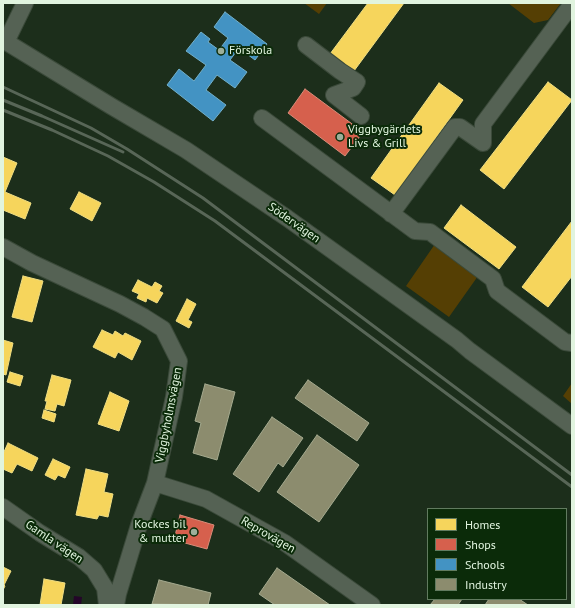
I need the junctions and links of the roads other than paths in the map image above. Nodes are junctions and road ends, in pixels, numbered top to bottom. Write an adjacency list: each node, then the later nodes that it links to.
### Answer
1 (25, 3): 3 (street)
2 (572, 4): 7 (street)
3 (4, 41): 10 (street, Södervägen)
4 (306, 45): 5 (street)
5 (361, 116)
6 (262, 118): 7 (street)
7 (392, 214): 9 (street)
8 (3, 247): 11 (street, Viggbyholmsvägen)
9 (572, 343)
10 (572, 426)
11 (155, 483): 14 (street, Viggbyholmsvägen); 15 (street, Reprovägen)
12 (3, 507): 13 (street, Gamla vägen)
13 (107, 605)
14 (116, 605)
15 (372, 605)

